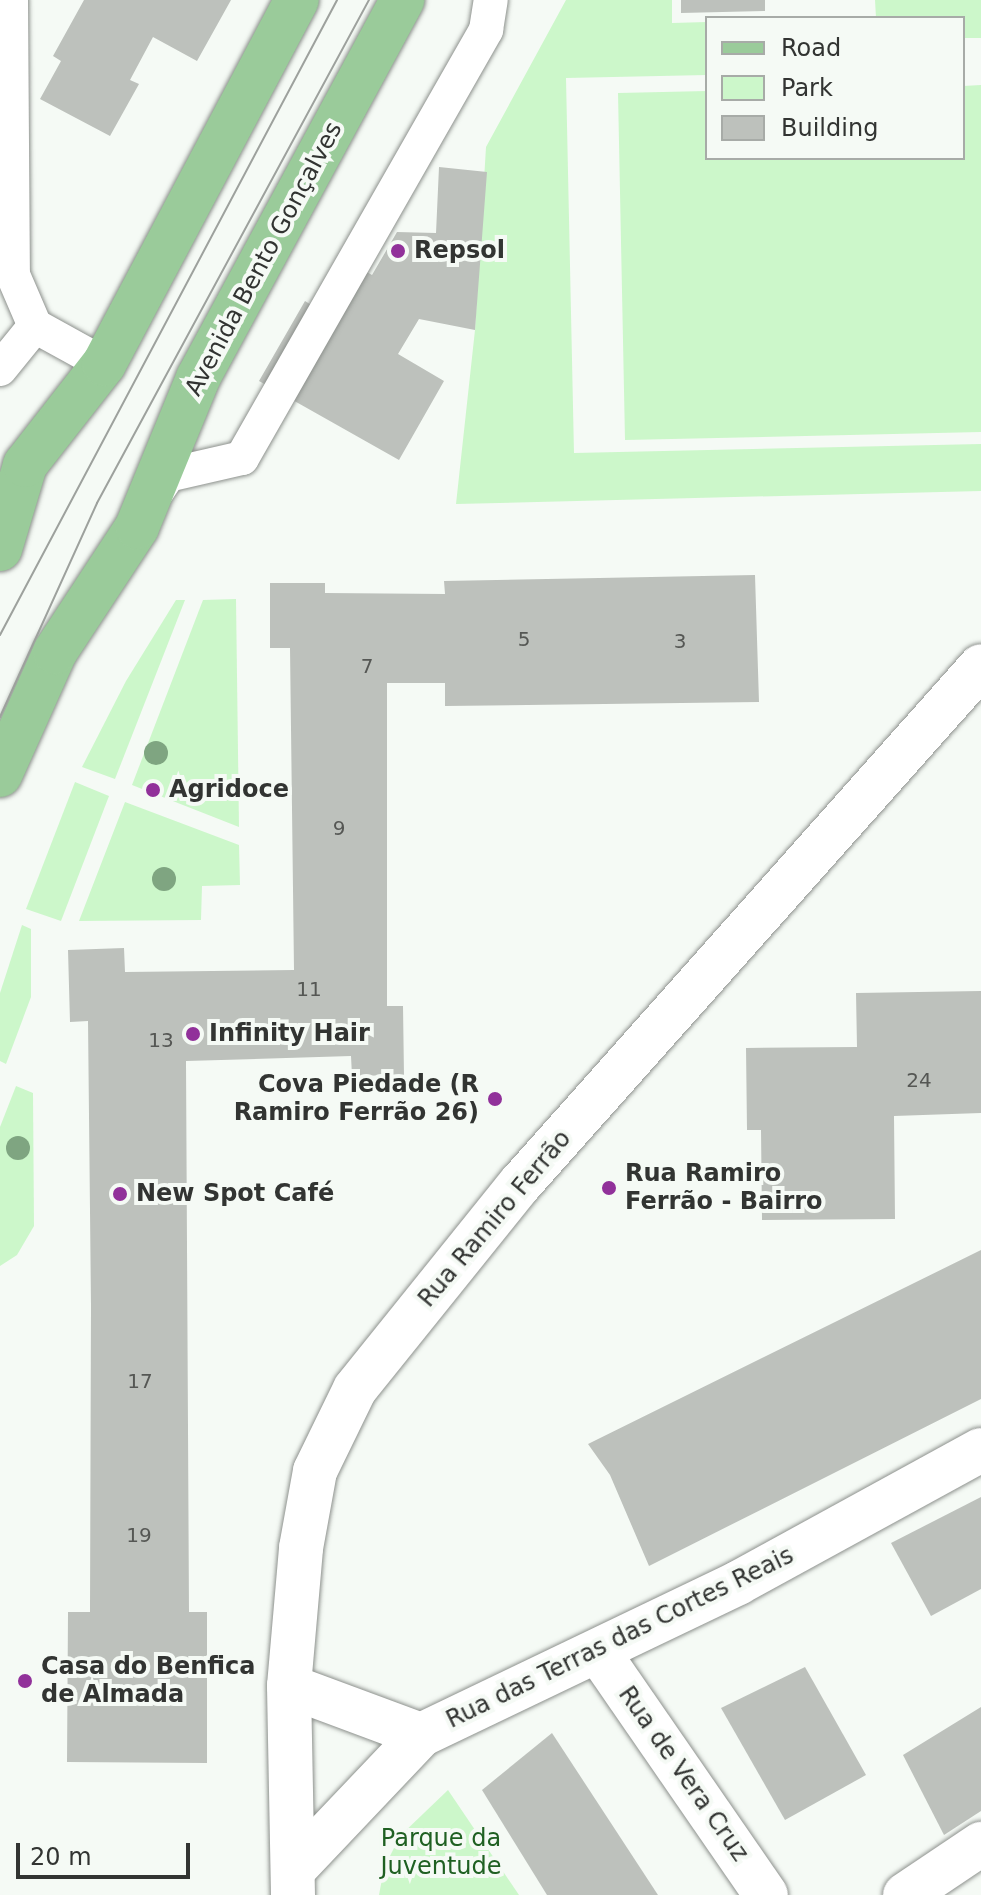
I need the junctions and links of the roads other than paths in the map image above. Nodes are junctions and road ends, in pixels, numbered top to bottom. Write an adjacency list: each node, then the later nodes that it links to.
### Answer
1 (11, 0): 5 (lane)
2 (297, 0): 6 (main road)
3 (402, 0): 8 (main road, Avenida Bento Gonçalves)
4 (491, 0): 8 (lane)
5 (35, 326): 6 (lane); 7 (lane)
6 (104, 364): 9 (main road)
7 (0, 369)
8 (148, 506): 11 (main road, Avenida Bento Gonçalves)
9 (0, 549)
10 (981, 666): 14 (street, Rua Ramiro Ferrão)
11 (0, 775)
12 (981, 1450): 13 (street, Rua das Terras das Cortes Reais)
13 (599, 1653): 15 (street, Rua das Terras das Cortes Reais); 18 (street, Rua de Vera Cruz)
14 (289, 1686): 15 (street); 17 (street, Rua Ramiro Ferrão)
15 (421, 1735): 17 (street, Rua das Terras das Cortes Reais)
16 (981, 1844): 19 (street)
17 (293, 1883)
18 (766, 1895)
19 (905, 1895)

